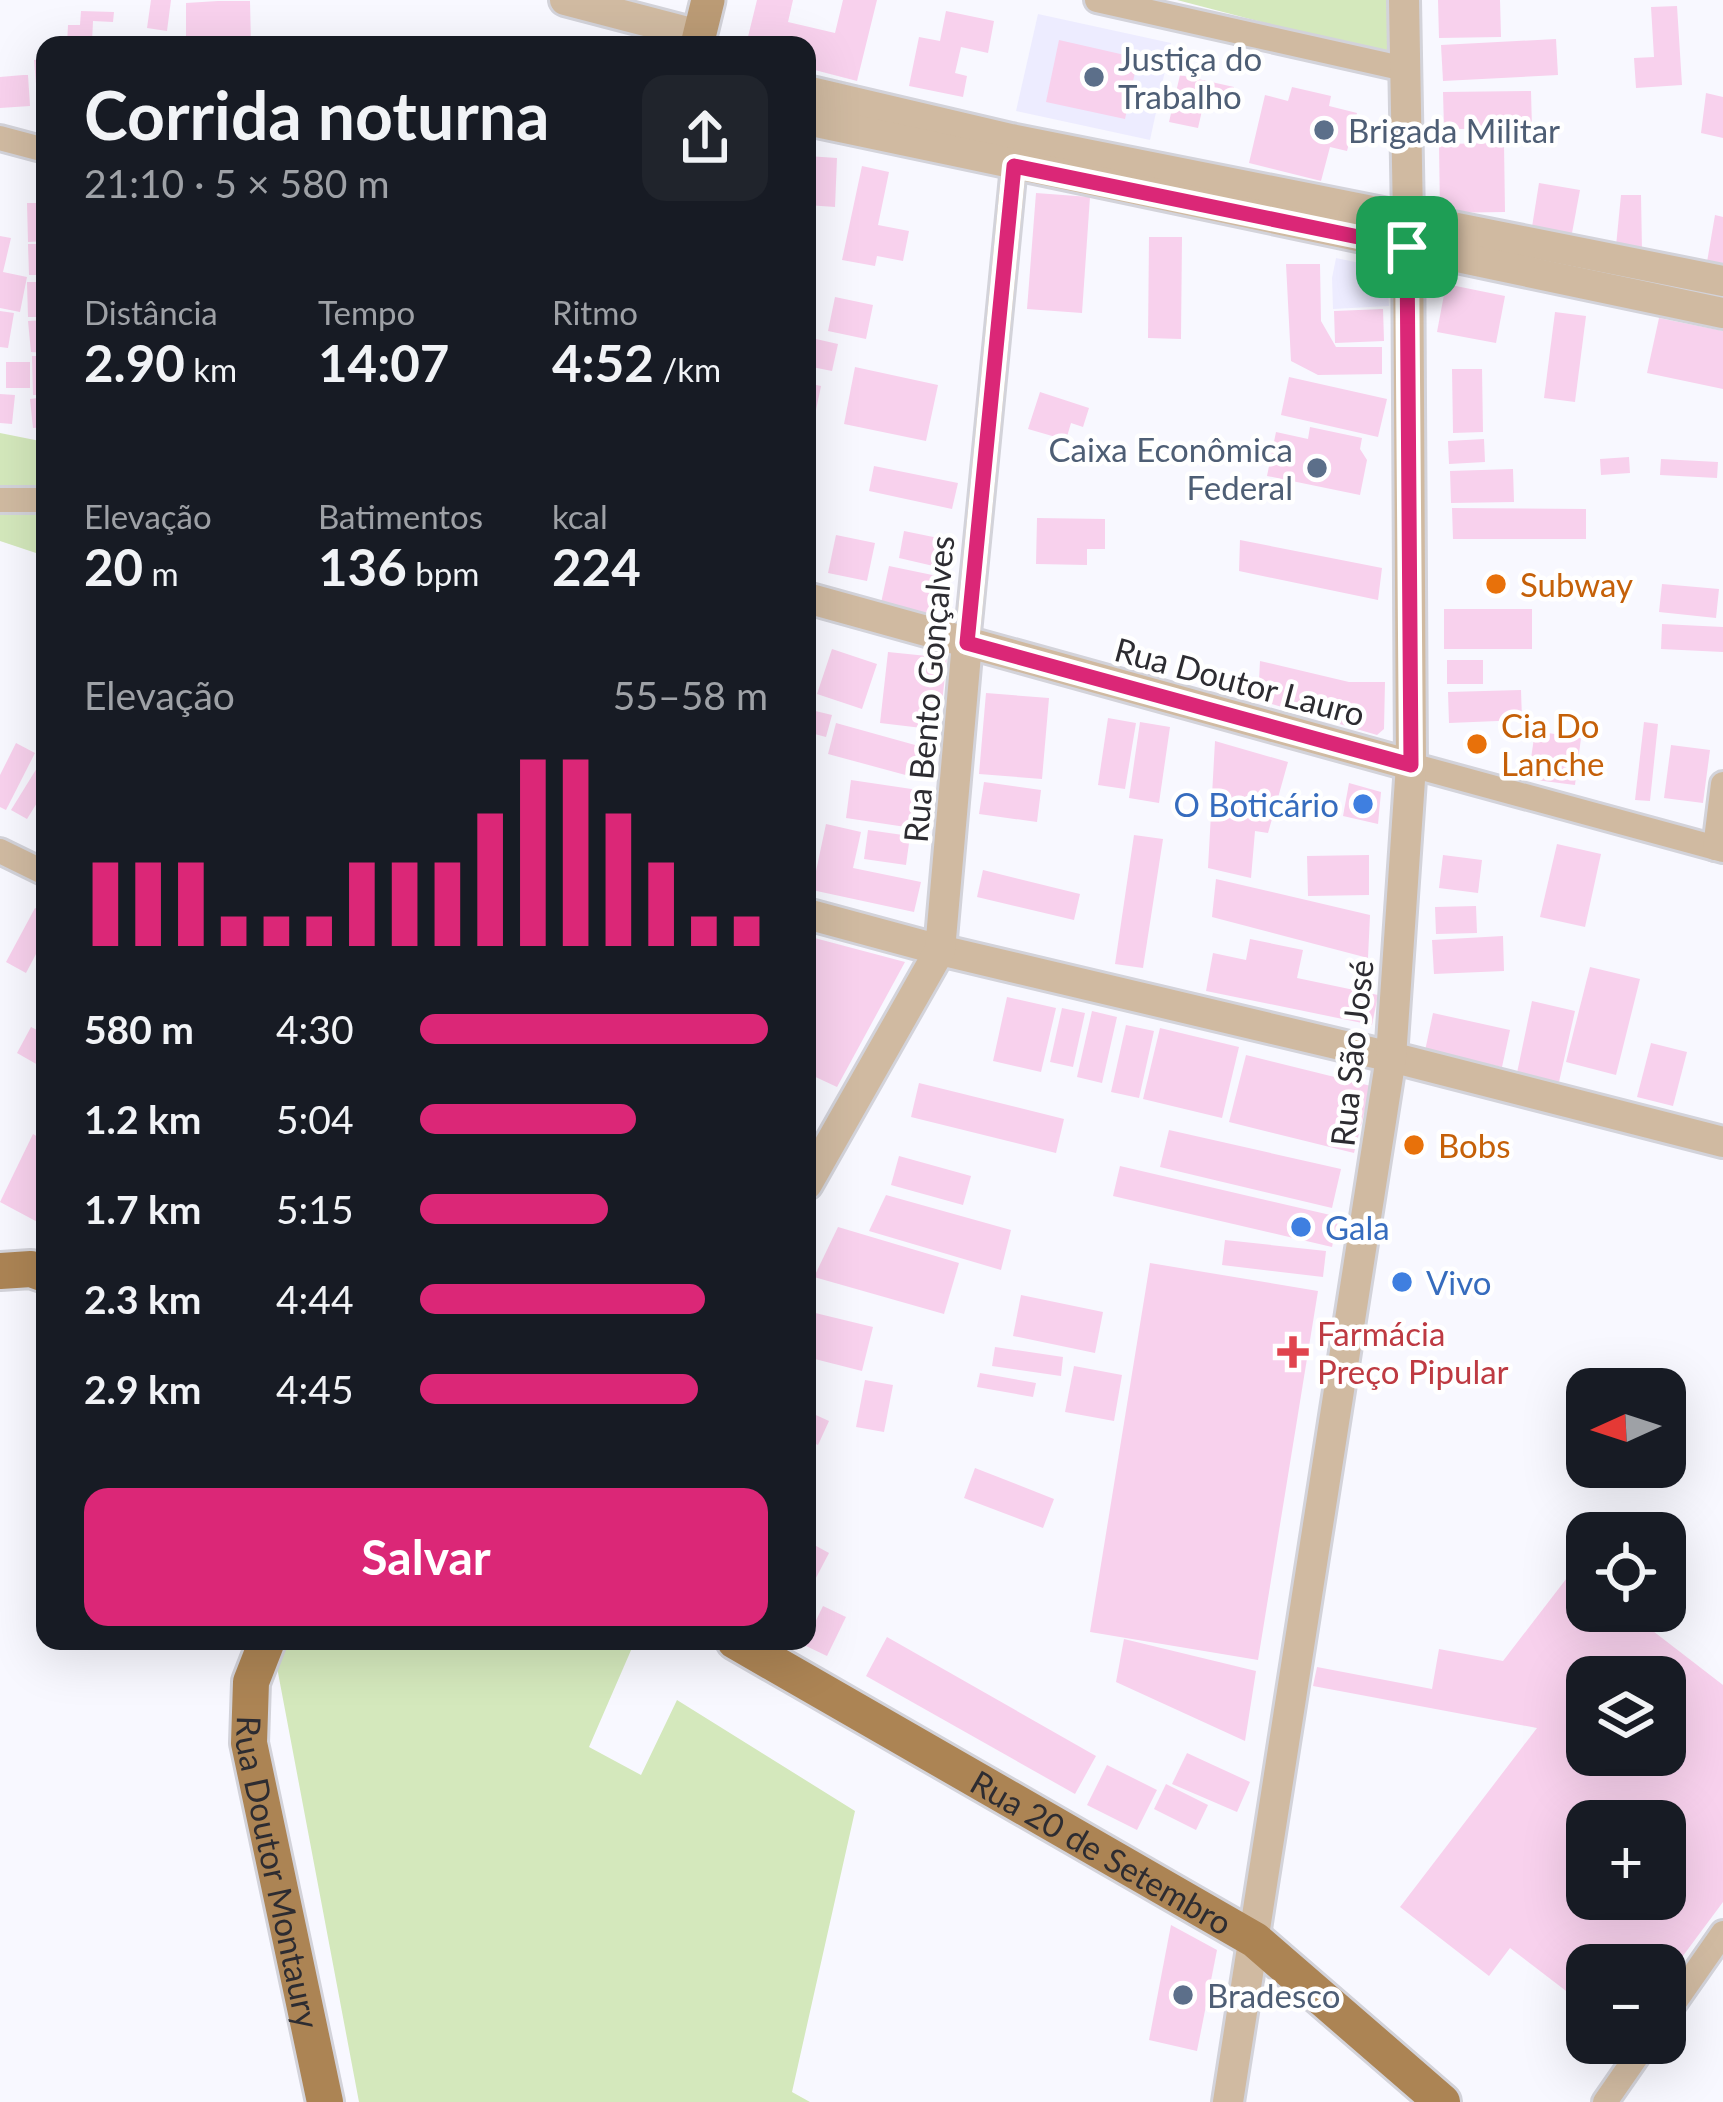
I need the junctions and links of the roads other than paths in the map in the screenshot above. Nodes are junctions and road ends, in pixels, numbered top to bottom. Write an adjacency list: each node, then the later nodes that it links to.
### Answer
1 (565, 0): 5 (street)
2 (709, 0): 6 (main road)
3 (1097, 0): 7 (street)
4 (1404, 0): 7 (street, Rua São José)
5 (685, 36)
6 (699, 36)
7 (1405, 69): 13 (street, Rua São José)
8 (816, 93): 13 (street)
9 (816, 122): 12 (street)
10 (0, 138): 11 (street)
11 (36, 148)
12 (1014, 166): 13 (street); 20 (street, Rua Bento Gonçalves)
13 (1408, 233): 14 (street); 21 (street, Rua São José)
14 (1605, 273): 15 (street); 16 (street)
15 (1723, 281)
16 (1723, 313)
17 (0, 500): 18 (street)
18 (36, 500)
19 (816, 601): 20 (street, Rua Doutor Lauro)
20 (967, 643): 21 (street, Rua Doutor Lauro); 27 (street, Rua Bento Gonçalves)
21 (1411, 765): 23 (street, Rua Doutor Lauro); 28 (street, Rua São José)
22 (1723, 784): 23 (street)
23 (1719, 849)
24 (0, 850): 25 (street)
25 (36, 868)
26 (816, 916): 27 (street)
27 (940, 950): 28 (street); 30 (street, Rua Bento Gonçalves)
28 (1391, 1058): 29 (street); 36 (street, Rua São José)
29 (1723, 1142)
30 (816, 1168)
31 (0, 1248): 32 (street)
32 (25, 1272)
33 (263, 1650): 39 (main road, Rua Doutor Montaury)
34 (751, 1650): 36 (main road, Rua 20 de Setembro)
35 (1723, 1933): 37 (street)
36 (1255, 1940): 40 (street, Rua São José); 41 (main road, Rua 20 de Setembro)
37 (1686, 1986)
38 (1632, 2064): 42 (street)
39 (325, 2102)
40 (1228, 2102)
41 (1442, 2102)
42 (1606, 2102)

